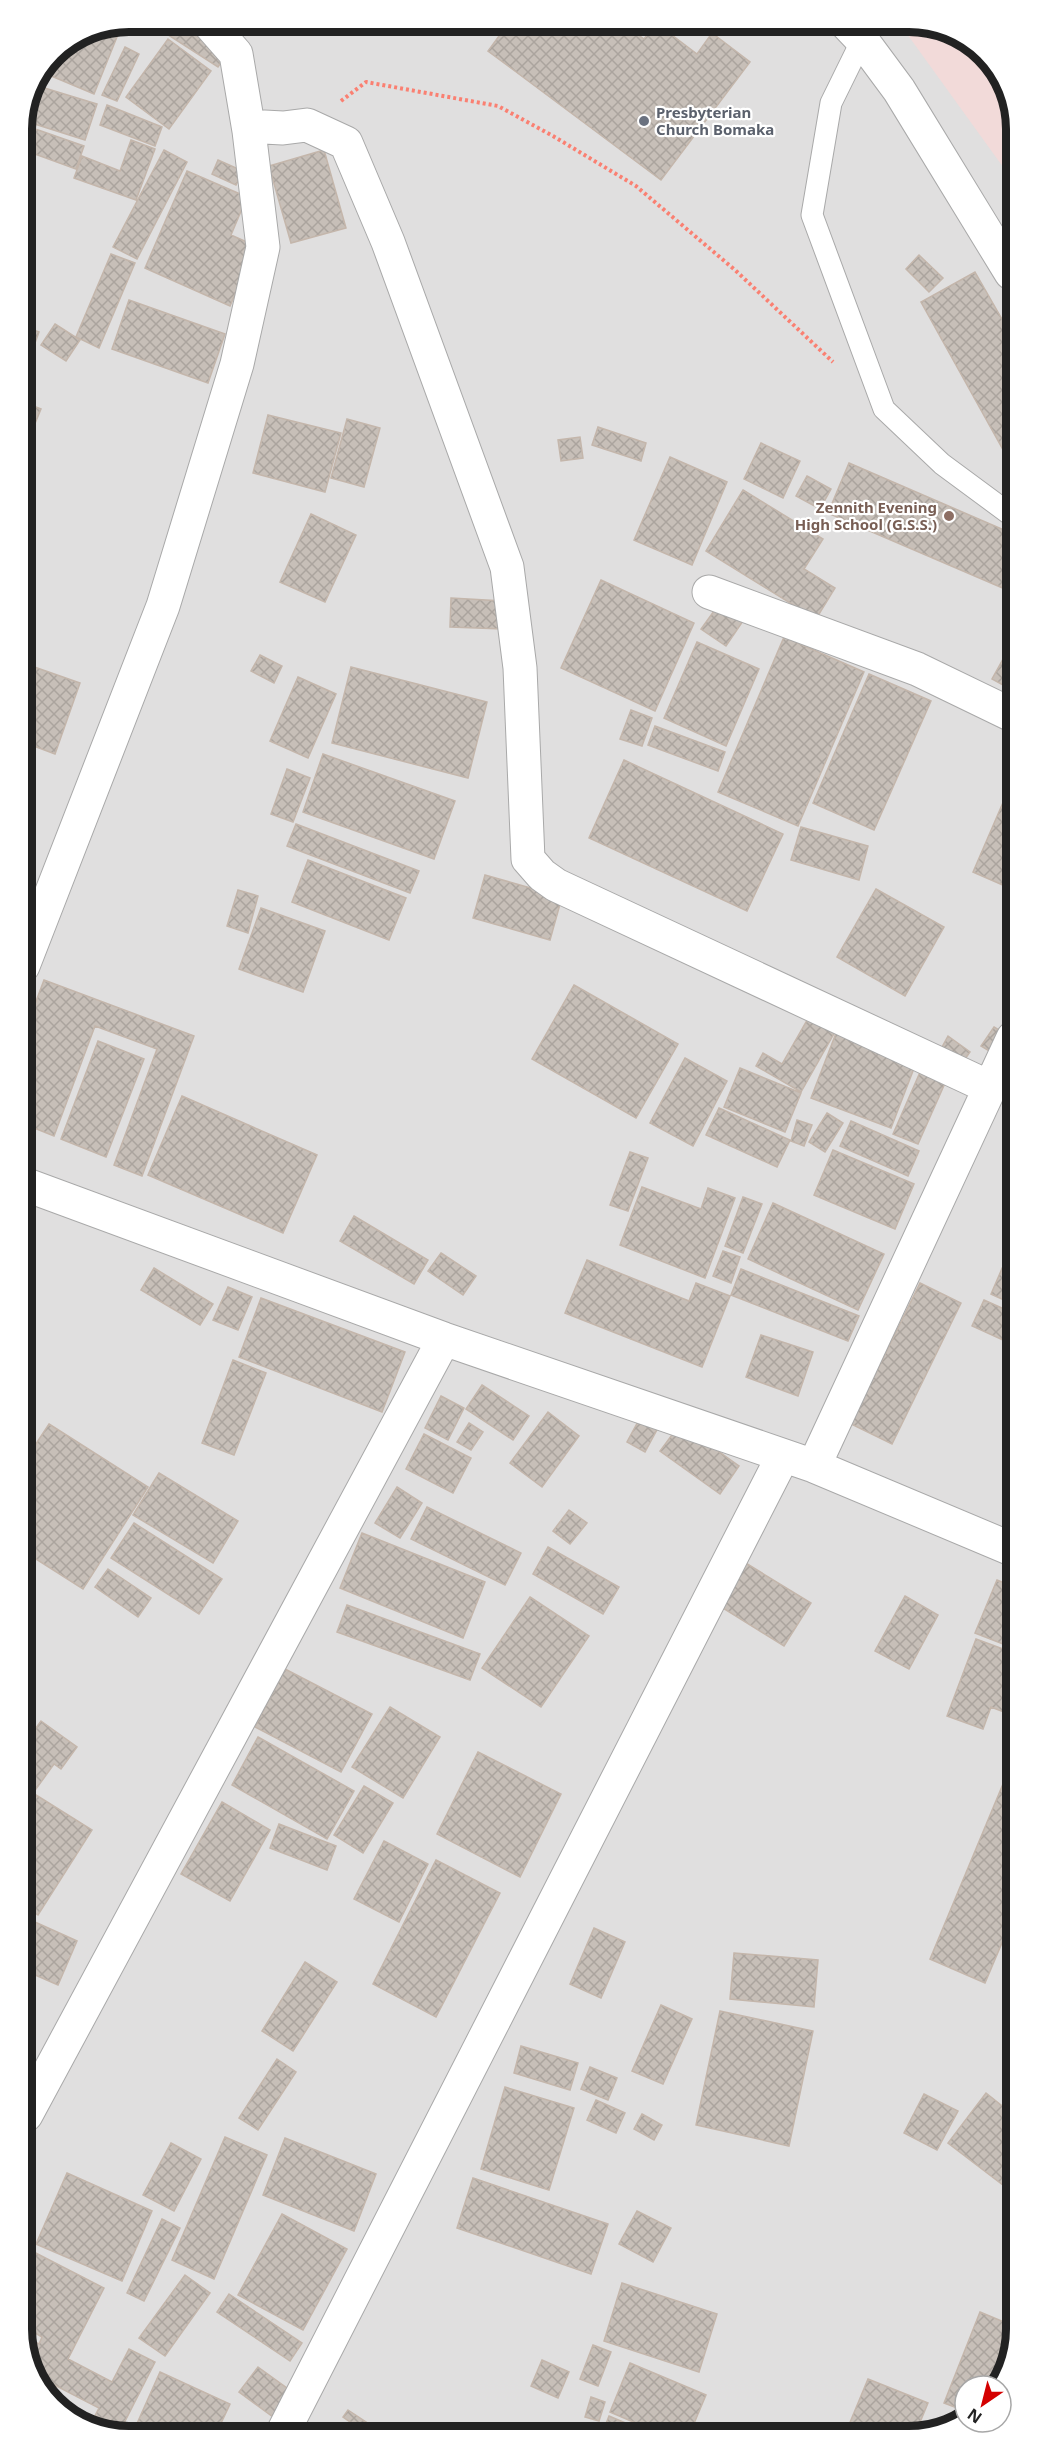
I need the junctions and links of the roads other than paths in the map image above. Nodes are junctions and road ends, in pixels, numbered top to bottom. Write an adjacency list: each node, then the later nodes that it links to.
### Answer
1 (217, 32): 4 (street)
2 (853, 32): 6 (lane)
3 (854, 32): 5 (street)
4 (249, 131): 9 (street); 11 (street)
5 (1006, 265)
6 (1006, 511)
7 (709, 592): 8 (street)
8 (1006, 712)
9 (32, 943)
10 (1006, 1054): 11 (street)
11 (991, 1088): 15 (street)
12 (32, 1187): 13 (street)
13 (444, 1339): 14 (street); 17 (street)
14 (783, 1455): 15 (street); 18 (street)
15 (813, 1466): 16 (street)
16 (1006, 1547)
17 (32, 2104)
18 (286, 2426)

